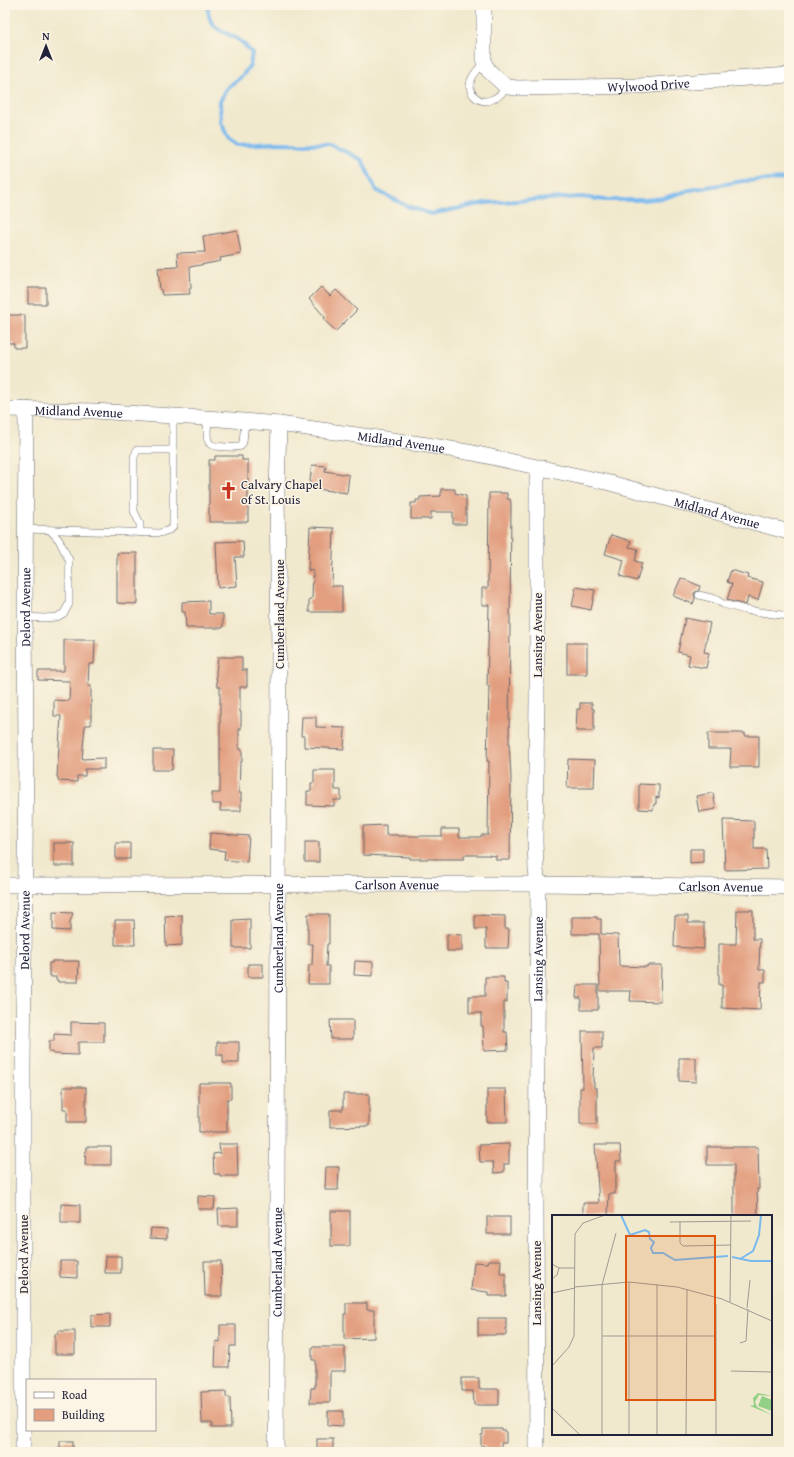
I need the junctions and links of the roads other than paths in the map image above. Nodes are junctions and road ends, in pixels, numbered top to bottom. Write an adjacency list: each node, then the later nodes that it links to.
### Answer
1 (484, 5): 2 (street)
2 (484, 63): 4 (street); 4 (lane)
3 (789, 76): 4 (street, Wylwood Drive)
4 (506, 85)
5 (5, 409): 6 (street, Midland Avenue)
6 (26, 409): 7 (street, Midland Avenue); 13 (street, Delord Avenue)
7 (173, 415): 8 (street, Midland Avenue); 11 (lane)
8 (208, 418): 9 (street, Midland Avenue); 9 (lane)
9 (245, 421): 10 (street, Midland Avenue)
10 (279, 424): 12 (street, Midland Avenue); 20 (street, Cumberland Avenue)
11 (173, 450): 16 (lane); 16 (lane)
12 (540, 467): 15 (street, Midland Avenue); 21 (street, Lansing Avenue)
13 (25, 529): 14 (lane); 19 (street, Delord Avenue)
14 (50, 530): 16 (lane); 19 (lane)
15 (789, 532)
16 (140, 533)
17 (699, 595): 18 (lane)
18 (789, 616)
19 (25, 617): 23 (street, Delord Avenue)
20 (279, 884): 21 (street, Carlson Avenue); 23 (street, Carlson Avenue); 26 (street, Cumberland Avenue)
21 (538, 884): 24 (street, Carlson Avenue); 27 (street, Lansing Avenue)
22 (5, 885): 23 (street, Carlson Avenue)
23 (24, 885): 25 (street, Delord Avenue)
24 (789, 887)
25 (23, 1452)
26 (276, 1452)
27 (537, 1452)

